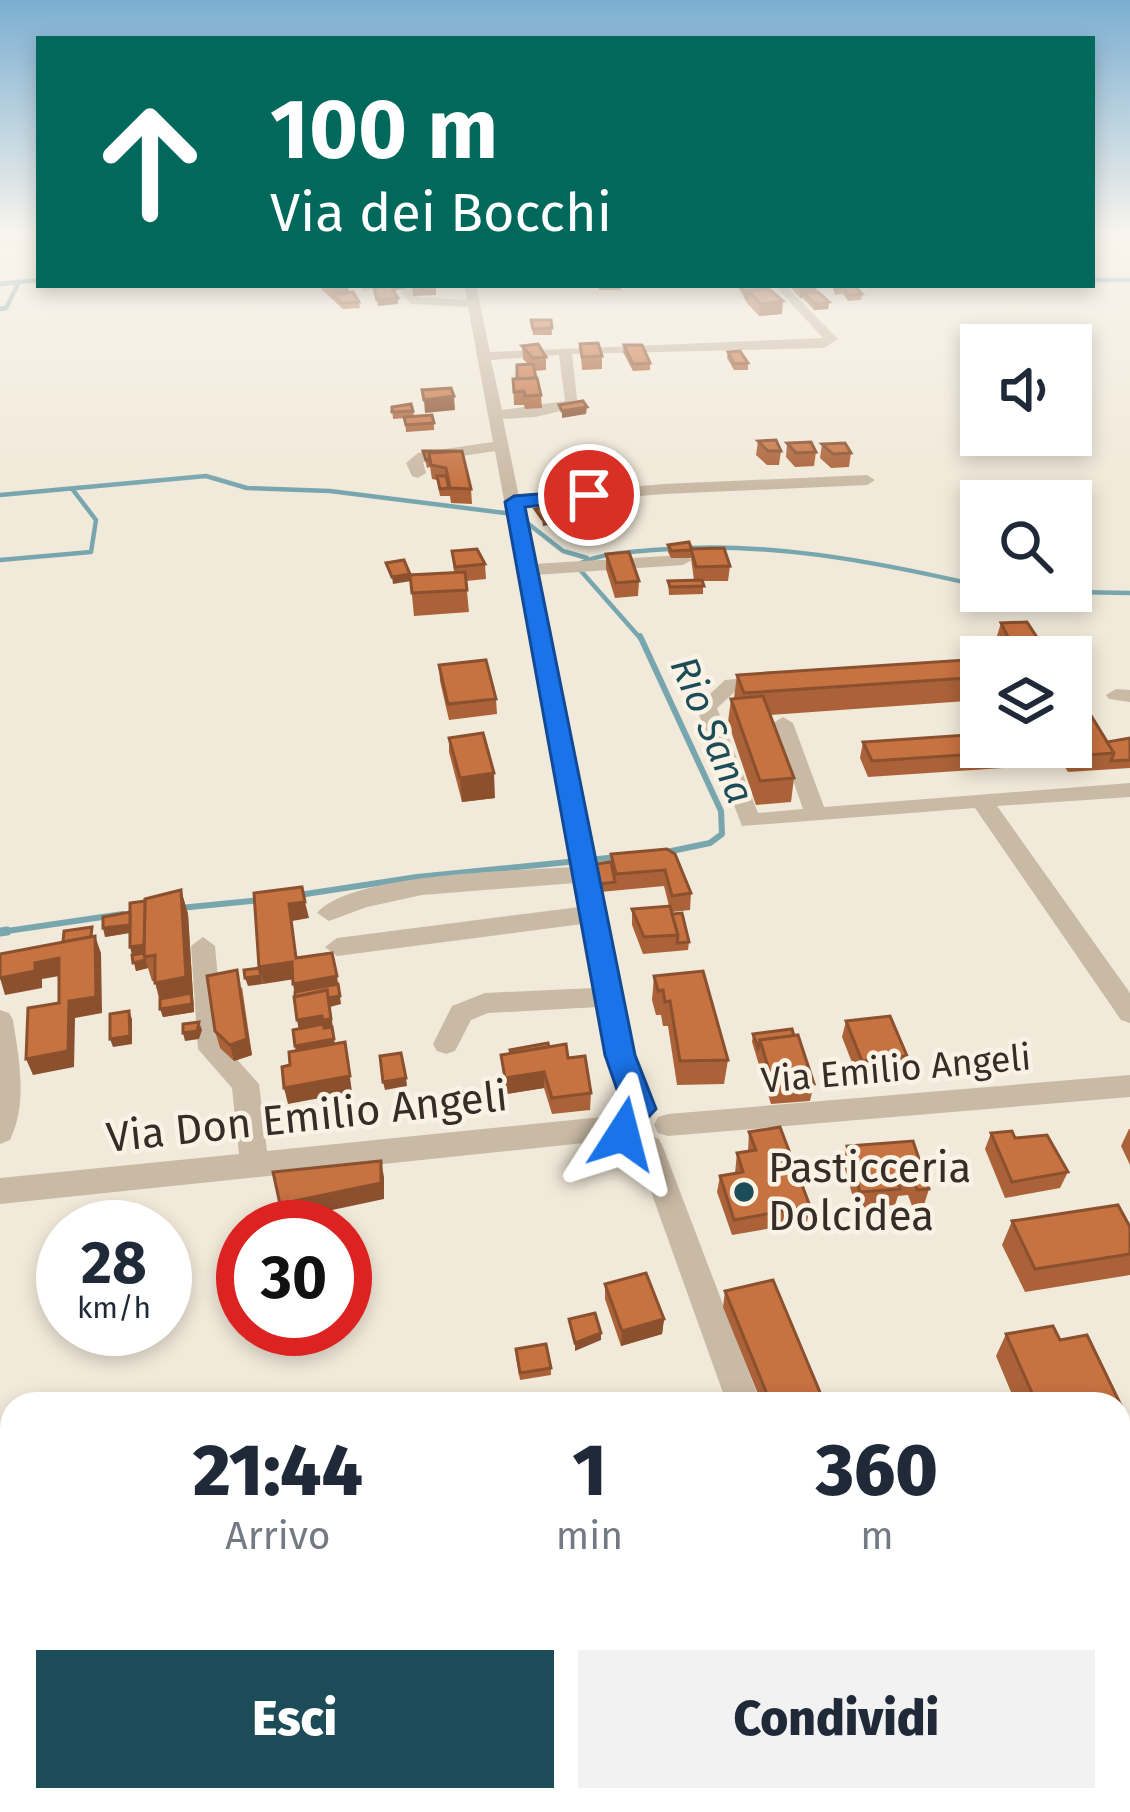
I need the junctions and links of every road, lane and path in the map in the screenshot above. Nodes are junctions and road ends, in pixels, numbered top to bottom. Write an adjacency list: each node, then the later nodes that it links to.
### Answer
1 (478, 321): 4 (street)
2 (812, 321): 3 (street)
3 (565, 351): 4 (street); 5 (street)
4 (485, 356): 5 (street)
5 (497, 416): 6 (street)
6 (503, 445): 7 (street); 9 (street)
7 (418, 473)
8 (867, 480): 9 (street)
9 (514, 502): 11 (street)
10 (683, 560): 11 (street)
11 (528, 570): 17 (street)
12 (797, 680): 16 (street)
13 (783, 723): 16 (street)
14 (1130, 790): 15 (street)
15 (981, 800): 16 (street); 23 (street)
16 (815, 815)
17 (583, 863): 18 (street); 19 (street)
18 (329, 913)
19 (592, 914): 21 (street); 22 (street)
20 (203, 946): 30 (street)
21 (337, 947)
22 (608, 997): 25 (street); 27 (street)
23 (1130, 1013)
24 (0, 1020): 28 (street)
25 (446, 1044)
26 (1130, 1086): 29 (street, Via Emilio Angeli)
27 (631, 1118): 29 (street); 30 (street, Via Don Emilio Angeli)
28 (0, 1132)
29 (658, 1136): 32 (street)
30 (254, 1164): 31 (street, Via Don Emilio Angeli)
31 (0, 1191)
32 (740, 1392)

